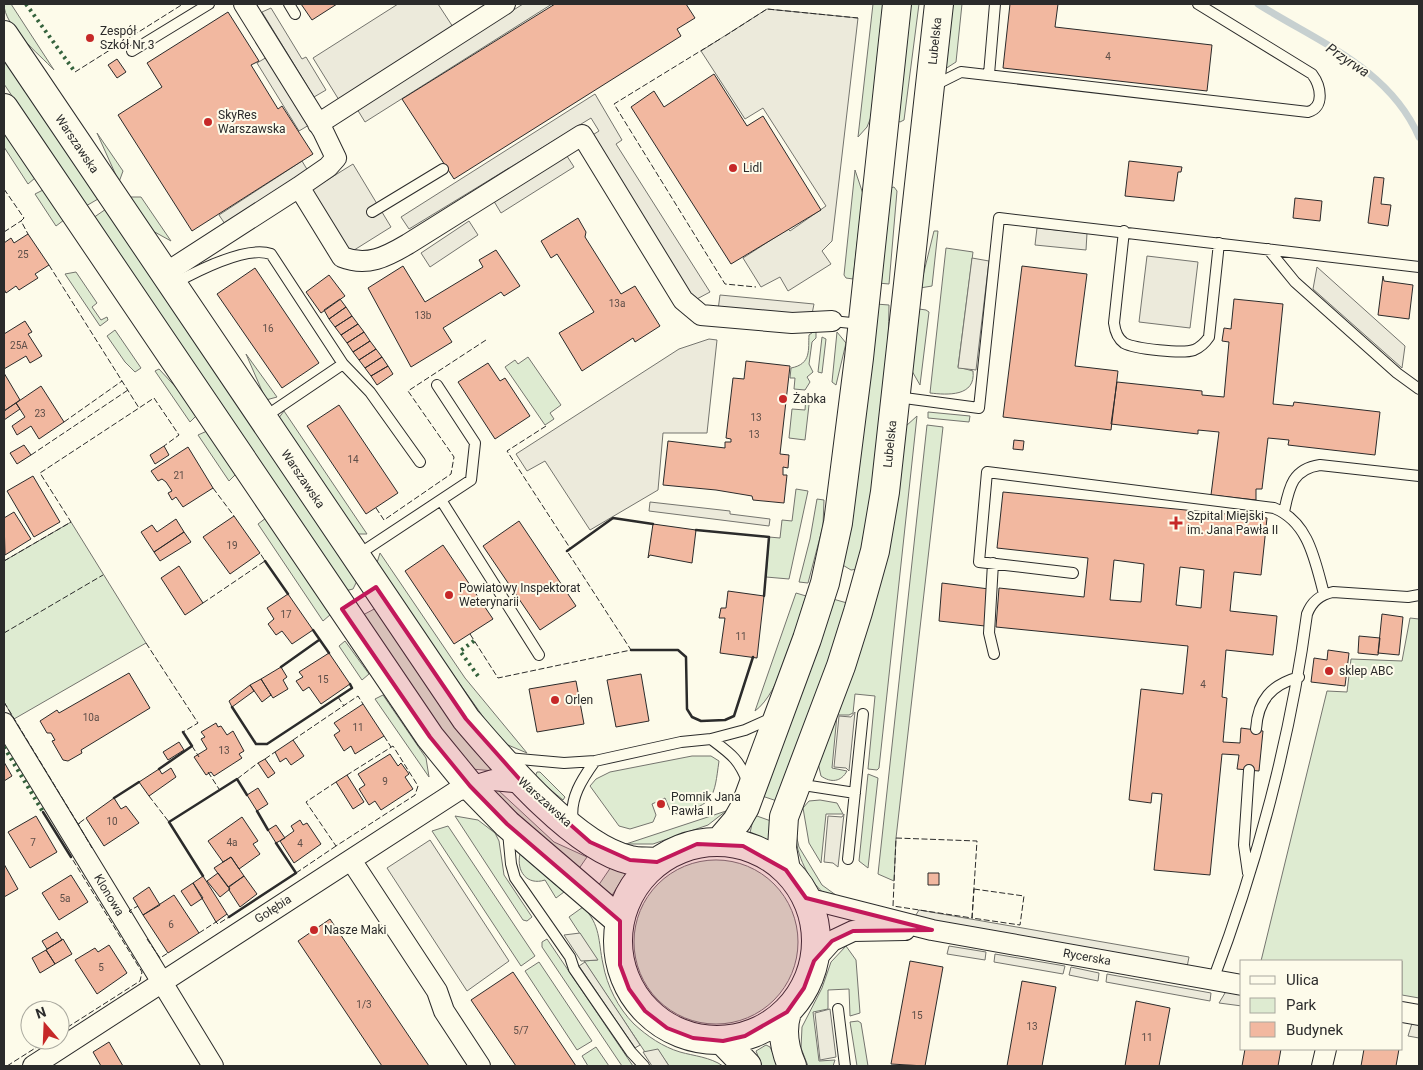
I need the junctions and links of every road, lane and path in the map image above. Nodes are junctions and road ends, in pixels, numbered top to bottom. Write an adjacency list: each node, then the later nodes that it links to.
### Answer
1 (209, 4): 11 (lane)
2 (244, 4): 15 (street)
3 (289, 4): 9 (lane)
4 (505, 4): 15 (street)
5 (897, 4): 16 (main road)
6 (939, 4): 13 (main road, Lubelska)
7 (995, 4): 12 (lane)
8 (1198, 4): 12 (lane)
9 (295, 14)
10 (4, 35): 25 (main road, Warszawska)
11 (132, 51)
12 (989, 74): 13 (lane)
13 (930, 87): 17 (main road, Lubelska)
14 (4, 108): 45 (main road)
15 (318, 124): 19 (street)
16 (881, 154): 17 (main road); 27 (main road)
17 (922, 158): 31 (main road, Lubelska)
18 (443, 169): 20 (lane)
19 (299, 187): 25 (street); 26 (street)
20 (372, 212)
21 (1124, 231): 22 (lane); 22 (lane); 31 (lane)
22 (1219, 243): 23 (lane)
23 (1268, 248): 24 (lane); 30 (lane)
24 (1419, 267)
25 (168, 279): 28 (lane); 32 (main road, Warszawska)
26 (832, 321): 27 (lane)
27 (862, 324): 40 (main road)
28 (343, 364): 32 (lane); 33 (lane)
29 (438, 384): 35 (lane)
30 (1419, 389)
31 (896, 397): 42 (main road, Lubelska)
32 (262, 419): 37 (main road, Warszawska)
33 (420, 462)
34 (1419, 476): 36 (lane)
35 (441, 500): 37 (lane); 47 (lane)
36 (1284, 512): 38 (lane); 43 (lane)
37 (356, 557): 41 (main road, Warszawska)
38 (994, 563): 39 (lane); 46 (lane)
39 (1074, 573)
40 (825, 583): 42 (main road); 50 (main road)
41 (376, 587): 45 (main road); 54 (main road, Warszawska)
42 (863, 593): 58 (main road, Lubelska)
43 (1324, 594): 44 (lane); 48 (lane)
44 (1419, 595)
45 (342, 609): 59 (main road)
46 (994, 654)
47 (539, 655)
48 (1299, 677): 52 (lane); 69 (lane)
49 (863, 714): 61 (lane)
50 (778, 716): 53 (lane); 60 (main road)
51 (4, 723): 75 (street, Klonowa)
52 (1256, 729)
53 (711, 739): 55 (lane); 60 (lane)
54 (499, 757): 55 (lane); 57 (main road, Warszawska)
55 (595, 761): 63 (lane)
56 (1249, 770): 69 (lane)
57 (523, 783): 59 (street, Gołębia); 63 (main road, Warszawska)
58 (796, 784): 61 (lane); 68 (main road, Lubelska)
59 (470, 786): 62 (main road); 66 (street, Gołębia)
60 (750, 789): 64 (main road)
61 (854, 793): 65 (lane)
62 (507, 824): 71 (main road); 86 (lane)
63 (574, 829): 67 (main road, Warszawska)
64 (719, 842): 67 (main road); 68 (main road)
65 (848, 859)
66 (351, 860): 75 (street, Gołębia); 85 (street)
67 (657, 862): 71 (main road)
68 (786, 870): 70 (main road)
69 (1248, 878): 74 (lane)
70 (806, 898): 72 (street, Rycerska); 73 (main road)
71 (620, 920): 81 (main road)
72 (932, 930): 73 (street, Rycerska); 74 (street, Rycerska)
73 (814, 961): 78 (main road)
74 (1214, 980): 76 (street, Rycerska)
75 (162, 983): 83 (street, Gołębia); 84 (street, Klonowa)
76 (1240, 985)
77 (838, 1009): 89 (lane)
78 (787, 1012): 81 (main road); 88 (main road)
79 (1403, 1012): 80 (street)
80 (1419, 1015)
81 (723, 1041): 87 (main road)
82 (1326, 1050): 90 (street)
83 (33, 1066)
84 (213, 1066)
85 (480, 1066)
86 (644, 1066)
87 (747, 1066)
88 (792, 1066)
89 (845, 1066)
90 (1322, 1066)

